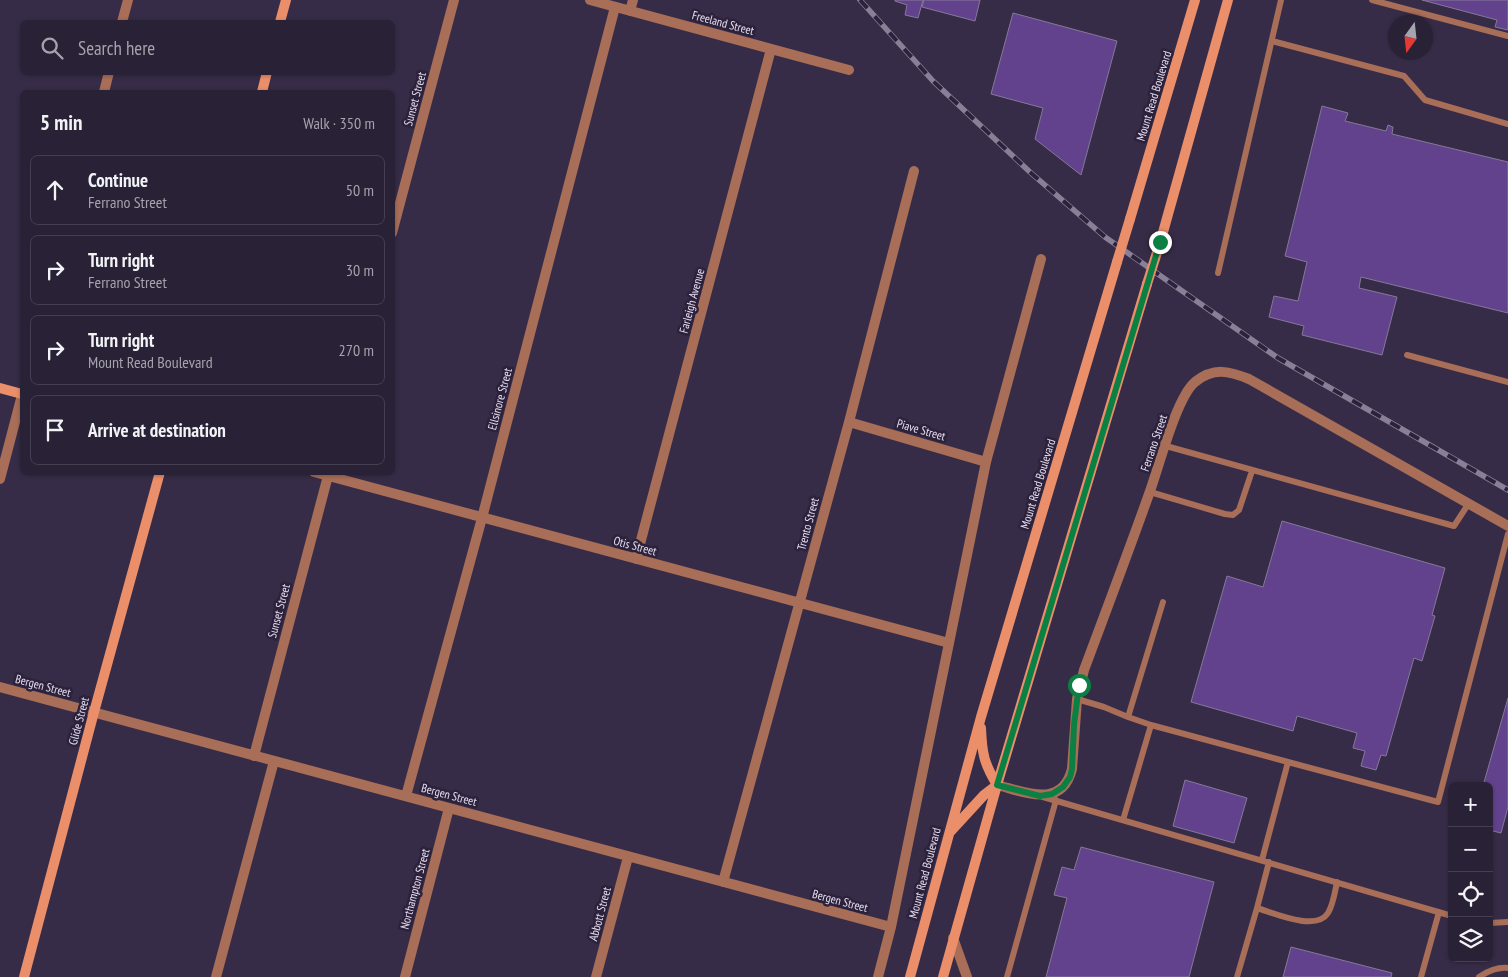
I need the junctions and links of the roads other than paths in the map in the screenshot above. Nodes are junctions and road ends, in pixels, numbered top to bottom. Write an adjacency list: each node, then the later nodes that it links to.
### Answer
1 (128, 0): 12 (street)
2 (286, 0): 13 (main road)
3 (454, 0): 24 (street, Sunset Street)
4 (590, 0): 10 (street, Freeland Street)
5 (633, 0): 11 (street)
6 (1195, 0): 52 (main road, Mount Read Boulevard, bridge)
7 (1228, 0): 58 (main road, bridge)
8 (1281, 0): 15 (lane)
9 (1372, 0): 14 (lane)
10 (615, 7): 11 (street, Freeland Street); 42 (street, Ellsinore Street)
11 (630, 11): 16 (street, Freeland Street)
12 (123, 20)
13 (281, 20)
14 (1508, 36)
15 (1272, 40): 22 (lane); 26 (lane)
16 (772, 49): 17 (street, Freeland Street); 45 (street, Farleigh Avenue)
17 (849, 70)
18 (108, 75): 20 (street)
19 (266, 75): 21 (main road)
20 (104, 90)
21 (262, 90)
22 (1508, 124)
23 (914, 171): 32 (street, Trento Street)
24 (395, 222)
25 (1041, 259): 34 (street, Mount Read Boulevard)
26 (1218, 273)
27 (1407, 355): 28 (lane)
28 (1508, 382)
29 (0, 388): 30 (main road)
30 (20, 394)
31 (20, 403): 39 (street)
32 (849, 422): 34 (street, Piave Street); 47 (street, Trento Street)
33 (1166, 446): 35 (lane); 40 (street, Ferrano Street); 41 (street, Ferrano Street)
34 (986, 462): 48 (street, Mount Read Boulevard)
35 (1252, 471): 40 (lane); 41 (lane)
36 (159, 475): 51 (main road, Glide Street)
37 (328, 475): 55 (street, Sunset Street)
38 (332, 475): 42 (street, Otis Street)
39 (0, 479)
40 (1150, 492): 50 (street, Ferrano Street)
41 (1469, 503): 43 (street, Ferrano Street)
42 (482, 518): 45 (street, Otis Street); 59 (street, Ellsinore Street)
43 (1508, 526)
44 (1508, 534): 57 (lane)
45 (636, 559): 47 (street, Otis Street)
46 (1163, 602): 53 (lane)
47 (799, 603): 48 (street, Otis Street); 68 (street, Trento Street)
48 (949, 644): 75 (street, Mount Read Boulevard)
49 (0, 687): 51 (street, Bergen Street)
50 (1077, 699): 53 (lane); 60 (street, Ferrano Street)
51 (94, 712): 55 (street, Bergen Street); 78 (main road, Glide Street)
52 (981, 717): 58 (main road); 64 (main road, Mount Read Boulevard)
53 (1128, 717): 54 (lane)
54 (1151, 725): 57 (lane); 63 (lane)
55 (254, 756): 56 (street, Bergen Street)
56 (274, 761): 59 (street, Bergen Street); 79 (street)
57 (1288, 762): 66 (lane)
58 (997, 785): 60 (street); 64 (main road); 76 (main road)
59 (406, 796): 62 (street, Bergen Street)
60 (1040, 796): 61 (lane)
61 (1056, 800): 63 (lane); 86 (lane)
62 (449, 808): 65 (street, Bergen Street); 80 (street, Northampton Street)
63 (1123, 820): 66 (lane)
64 (949, 834): 83 (main road, Mount Read Boulevard)
65 (628, 856): 68 (street, Bergen Street); 81 (street, Abbott Street)
66 (1262, 860): 67 (lane)
67 (1269, 862): 69 (lane); 70 (lane)
68 (723, 882): 75 (street, Bergen Street)
69 (1337, 882): 70 (lane); 71 (lane)
70 (1257, 908): 87 (lane)
71 (1439, 912): 72 (lane); 88 (lane)
72 (1448, 915)
73 (1508, 922): 74 (lane)
74 (1493, 923)
75 (891, 927): 82 (street, Mount Read Boulevard)
76 (953, 938): 84 (main road); 85 (street)
77 (1508, 968): 89 (lane)
78 (24, 977)
79 (216, 977)
80 (405, 977)
81 (596, 977)
82 (878, 977)
83 (910, 977)
84 (943, 977)
85 (967, 977)
86 (1007, 977)
87 (1237, 977)
88 (1421, 977)
89 (1479, 977)

